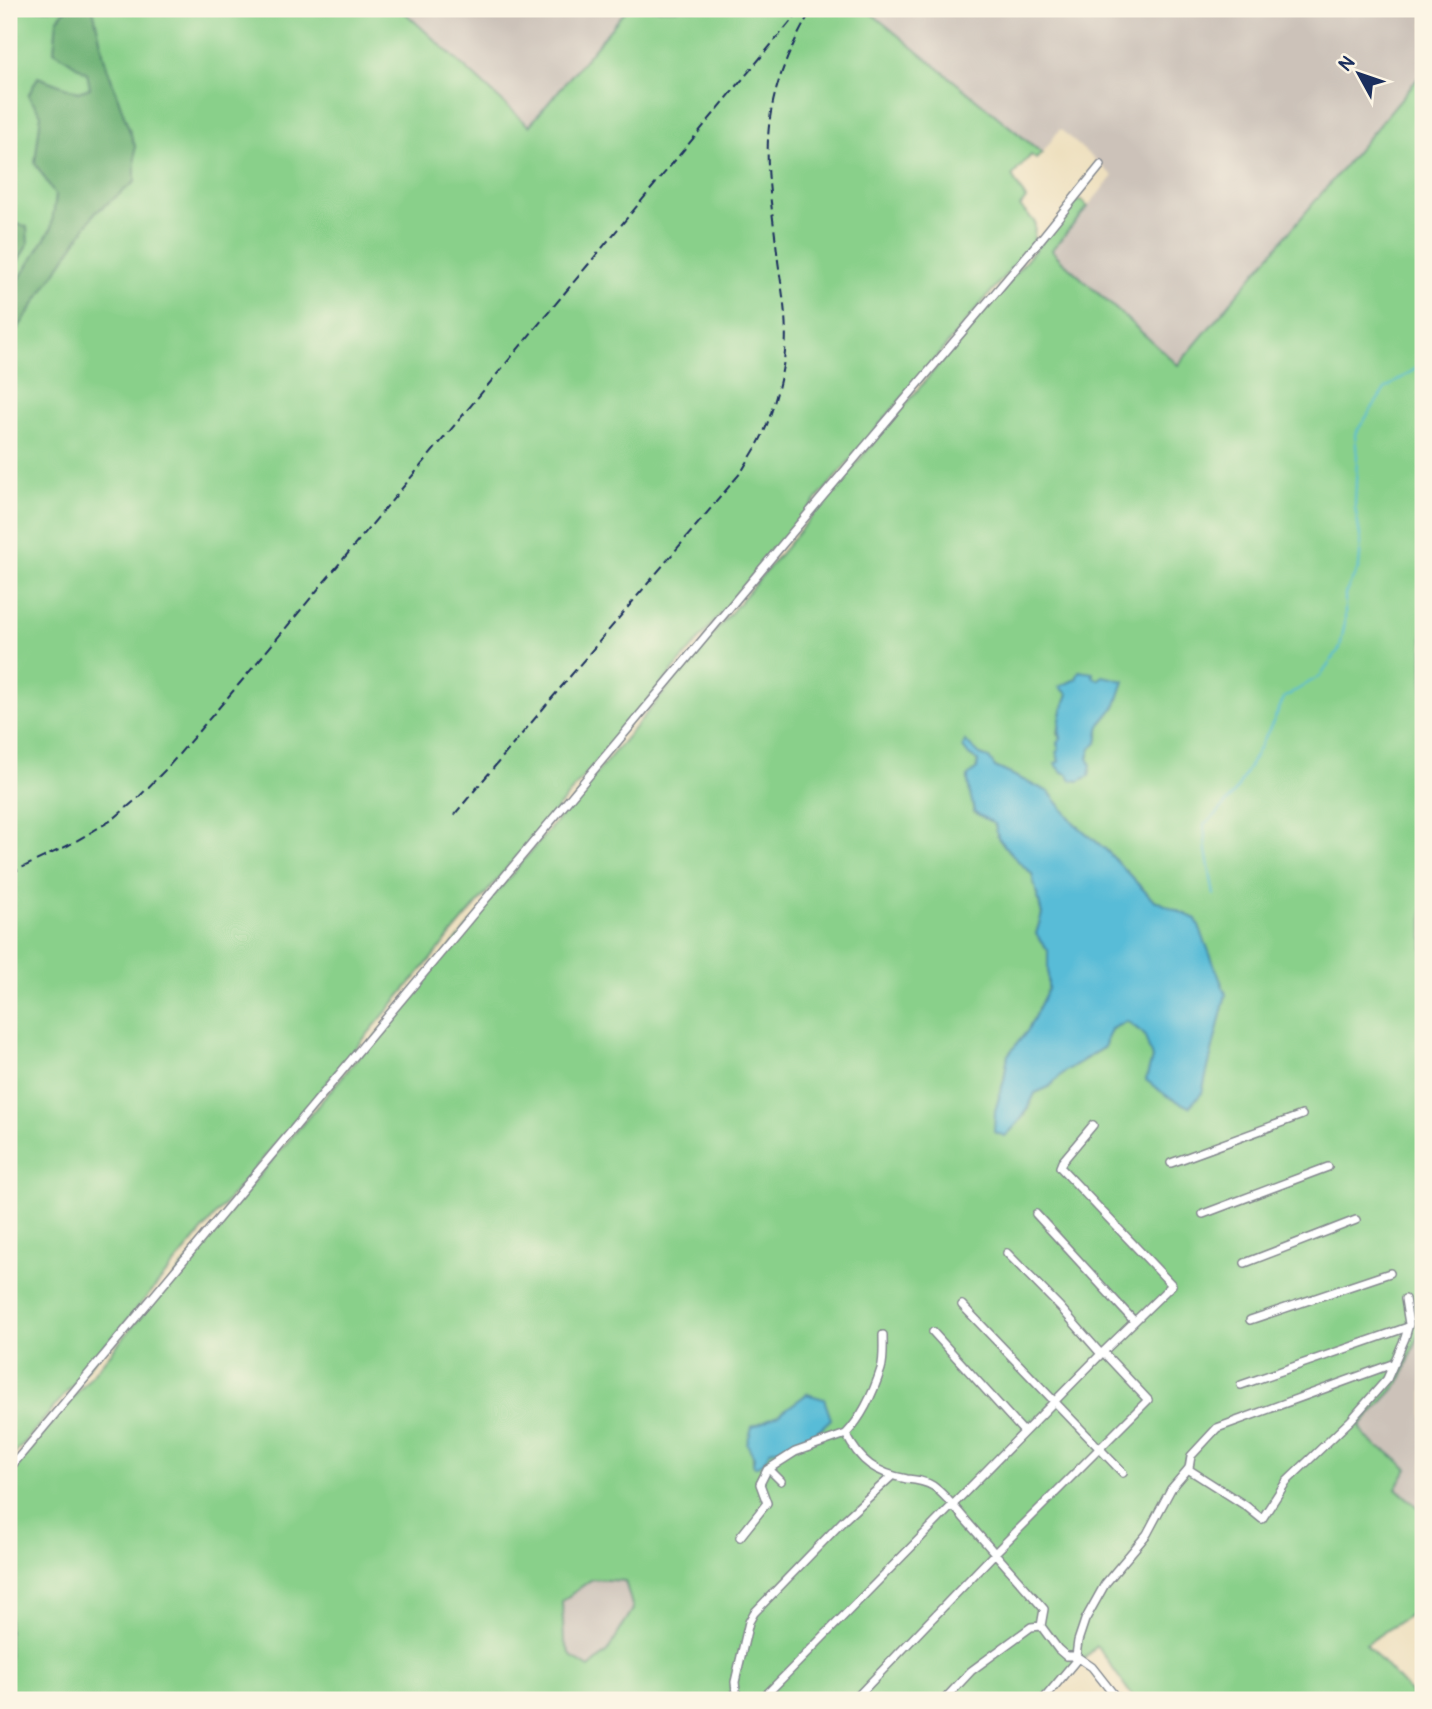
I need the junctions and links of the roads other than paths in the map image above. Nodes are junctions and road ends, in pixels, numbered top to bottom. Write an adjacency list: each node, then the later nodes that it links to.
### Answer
1 (1101, 165): 26 (street)
2 (1302, 1115): 4 (street)
3 (1093, 1125): 15 (street)
4 (1171, 1163)
5 (1328, 1167): 7 (street)
6 (1037, 1214): 15 (street)
7 (1203, 1214)
8 (1356, 1220): 10 (street)
9 (1007, 1253): 19 (street)
10 (1245, 1264)
11 (1390, 1273): 14 (street)
12 (1405, 1299): 16 (street)
13 (962, 1305): 22 (street)
14 (1250, 1320)
15 (1134, 1321): 19 (street)
16 (1408, 1327): 20 (street); 21 (street)
17 (933, 1332): 23 (street)
18 (883, 1335): 24 (street)
19 (1102, 1353): 22 (street); 25 (street)
20 (1395, 1363): 28 (street); 28 (street)
21 (1241, 1385)
22 (1055, 1401): 23 (street); 25 (street)
23 (1024, 1432): 32 (street)
24 (846, 1434): 27 (street); 30 (street)
25 (1099, 1449): 29 (street); 34 (street)
26 (9, 1469)
27 (769, 1469): 31 (street); 33 (street)
28 (1188, 1469): 36 (street)
29 (1123, 1473)
30 (892, 1476): 32 (street); 37 (street)
31 (781, 1481)
32 (952, 1506): 34 (street); 38 (street)
33 (740, 1537)
34 (995, 1553): 35 (street); 39 (street)
35 (1041, 1626): 36 (street); 40 (street)
36 (1079, 1658): 41 (street); 42 (street)
37 (737, 1700)
38 (761, 1700)
39 (855, 1700)
40 (944, 1700)
41 (1043, 1700)
42 (1123, 1700)

